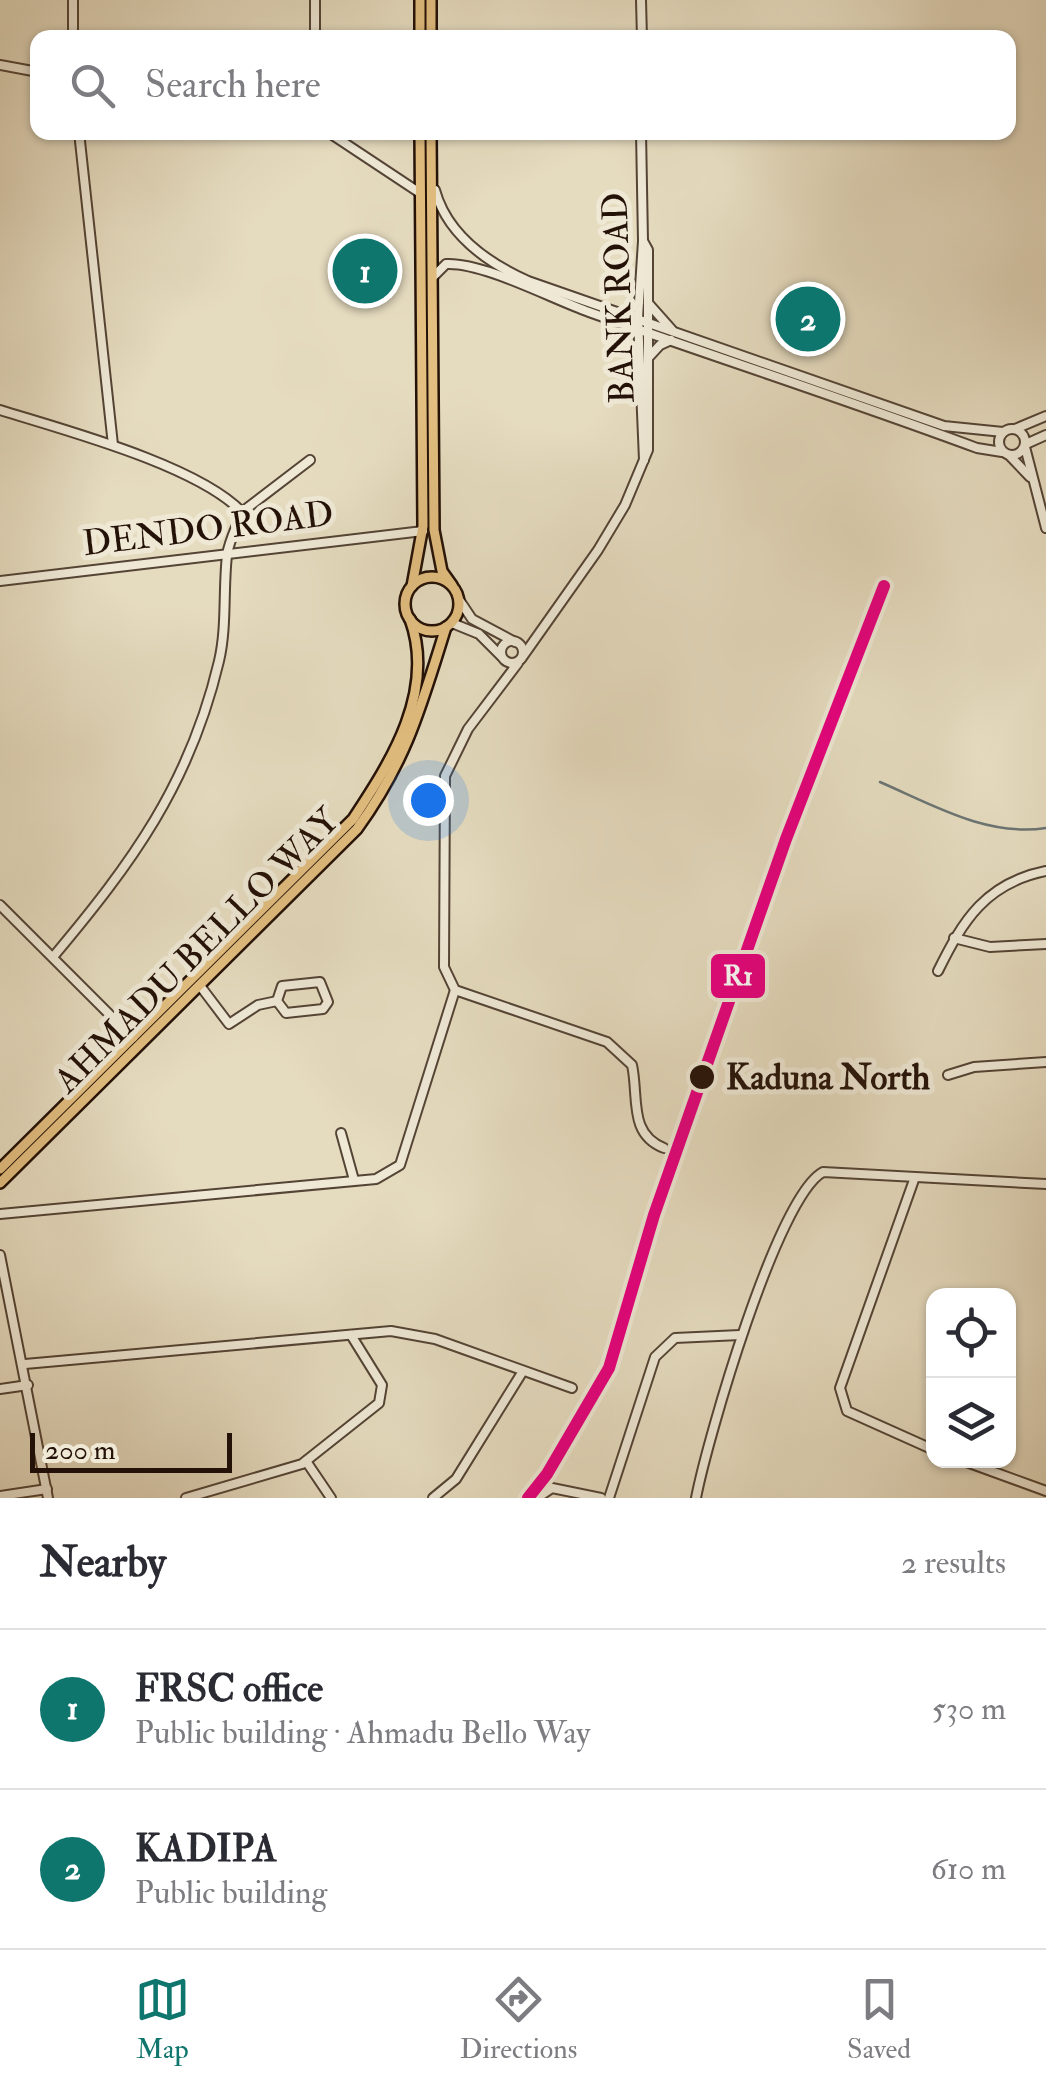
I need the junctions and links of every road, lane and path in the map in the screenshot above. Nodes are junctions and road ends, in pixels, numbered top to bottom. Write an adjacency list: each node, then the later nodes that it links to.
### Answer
1 (73, 0): 6 (street)
2 (315, 0): 7 (street)
3 (420, 0): 8 (main road)
4 (431, 0): 9 (main road)
5 (642, 0): 10 (street)
6 (73, 30)
7 (315, 30)
8 (420, 30)
9 (431, 30)
10 (642, 30)
11 (0, 64): 12 (street)
12 (30, 70)
13 (80, 140): 35 (street)
14 (340, 140): 19 (street)
15 (420, 140): 19 (main road)
16 (432, 140): 18 (main road)
17 (642, 140): 21 (street, BANK ROAD)
18 (432, 176): 20 (main road); 22 (street)
19 (420, 193): 43 (main road)
20 (432, 285): 24 (street); 46 (main road)
21 (643, 300): 22 (street); 23 (street, BANK ROAD); 25 (street)
22 (620, 312): 23 (street)
23 (642, 320): 25 (street); 26 (street, BANK ROAD)
24 (620, 323): 26 (street); 28 (street)
25 (672, 330): 33 (street)
26 (643, 331): 27 (street); 28 (street, BANK ROAD); 29 (street, BANK ROAD)
27 (672, 340): 29 (street); 37 (street)
28 (640, 345): 39 (street, BANK ROAD)
29 (648, 358): 39 (street, BANK ROAD)
30 (0, 410): 35 (street)
31 (1046, 416): 32 (street)
32 (1015, 429): 33 (street); 36 (street)
33 (1003, 432): 37 (street)
34 (1046, 435): 36 (street)
35 (113, 445): 41 (street)
36 (1025, 445): 37 (street); 40 (street)
37 (1006, 453): 40 (street)
38 (310, 460): 41 (street)
39 (644, 460): 51 (street, BANK ROAD)
40 (1032, 479): 42 (street)
41 (242, 512): 44 (street)
42 (1046, 528)
43 (423, 531): 44 (street, DENDO ROAD); 47 (main road)
44 (228, 552): 45 (street, DENDO ROAD); 60 (street)
45 (0, 581)
46 (452, 585): 47 (main road); 48 (main road)
47 (412, 586): 49 (main road)
48 (460, 601): 50 (main road); 52 (street)
49 (410, 619): 50 (main road); 65 (main road, AHMADU BELLO WAY)
50 (449, 625): 53 (street); 62 (main road, AHMADU BELLO WAY)
51 (540, 638): 52 (street); 54 (street, BANK ROAD)
52 (516, 643): 53 (street); 54 (street)
53 (504, 659): 54 (street); 55 (street)
54 (520, 661): 55 (street, BANK ROAD)
55 (504, 680): 63 (street, BANK ROAD)
56 (1046, 871): 58 (street)
57 (0, 905): 60 (street)
58 (954, 938): 59 (street); 61 (street)
59 (1046, 944)
60 (53, 957): 65 (street)
61 (938, 972)
62 (201, 987): 64 (street); 73 (main road, AHMADU BELLO WAY)
63 (455, 990): 69 (street); 72 (street)
64 (276, 1001): 64 (street)
65 (133, 1038): 70 (main road, AHMADU BELLO WAY)
66 (1046, 1062): 67 (street)
67 (948, 1075)
68 (341, 1133): 72 (street)
69 (664, 1148)
70 (0, 1169)
71 (914, 1176): 74 (street); 78 (street); 84 (street)
72 (354, 1180): 75 (street)
73 (0, 1184)
74 (1046, 1184)
75 (0, 1214)
76 (0, 1255): 79 (street)
77 (351, 1335): 79 (street); 80 (street); 85 (street)
78 (740, 1335): 96 (street); 97 (street)
79 (25, 1364): 81 (street)
80 (523, 1371): 82 (street); 93 (street)
81 (28, 1385): 83 (street); 88 (street)
82 (572, 1388)
83 (0, 1389)
84 (926, 1446)
85 (304, 1463): 91 (street); 92 (street)
86 (982, 1468): 87 (street)
87 (1046, 1491)
88 (47, 1494): 90 (street)
89 (564, 1494): 94 (street); 95 (street)
90 (0, 1496)
91 (186, 1498)
92 (329, 1498)
93 (433, 1498)
94 (537, 1498)
95 (600, 1498)
96 (609, 1498)
97 (696, 1498)

